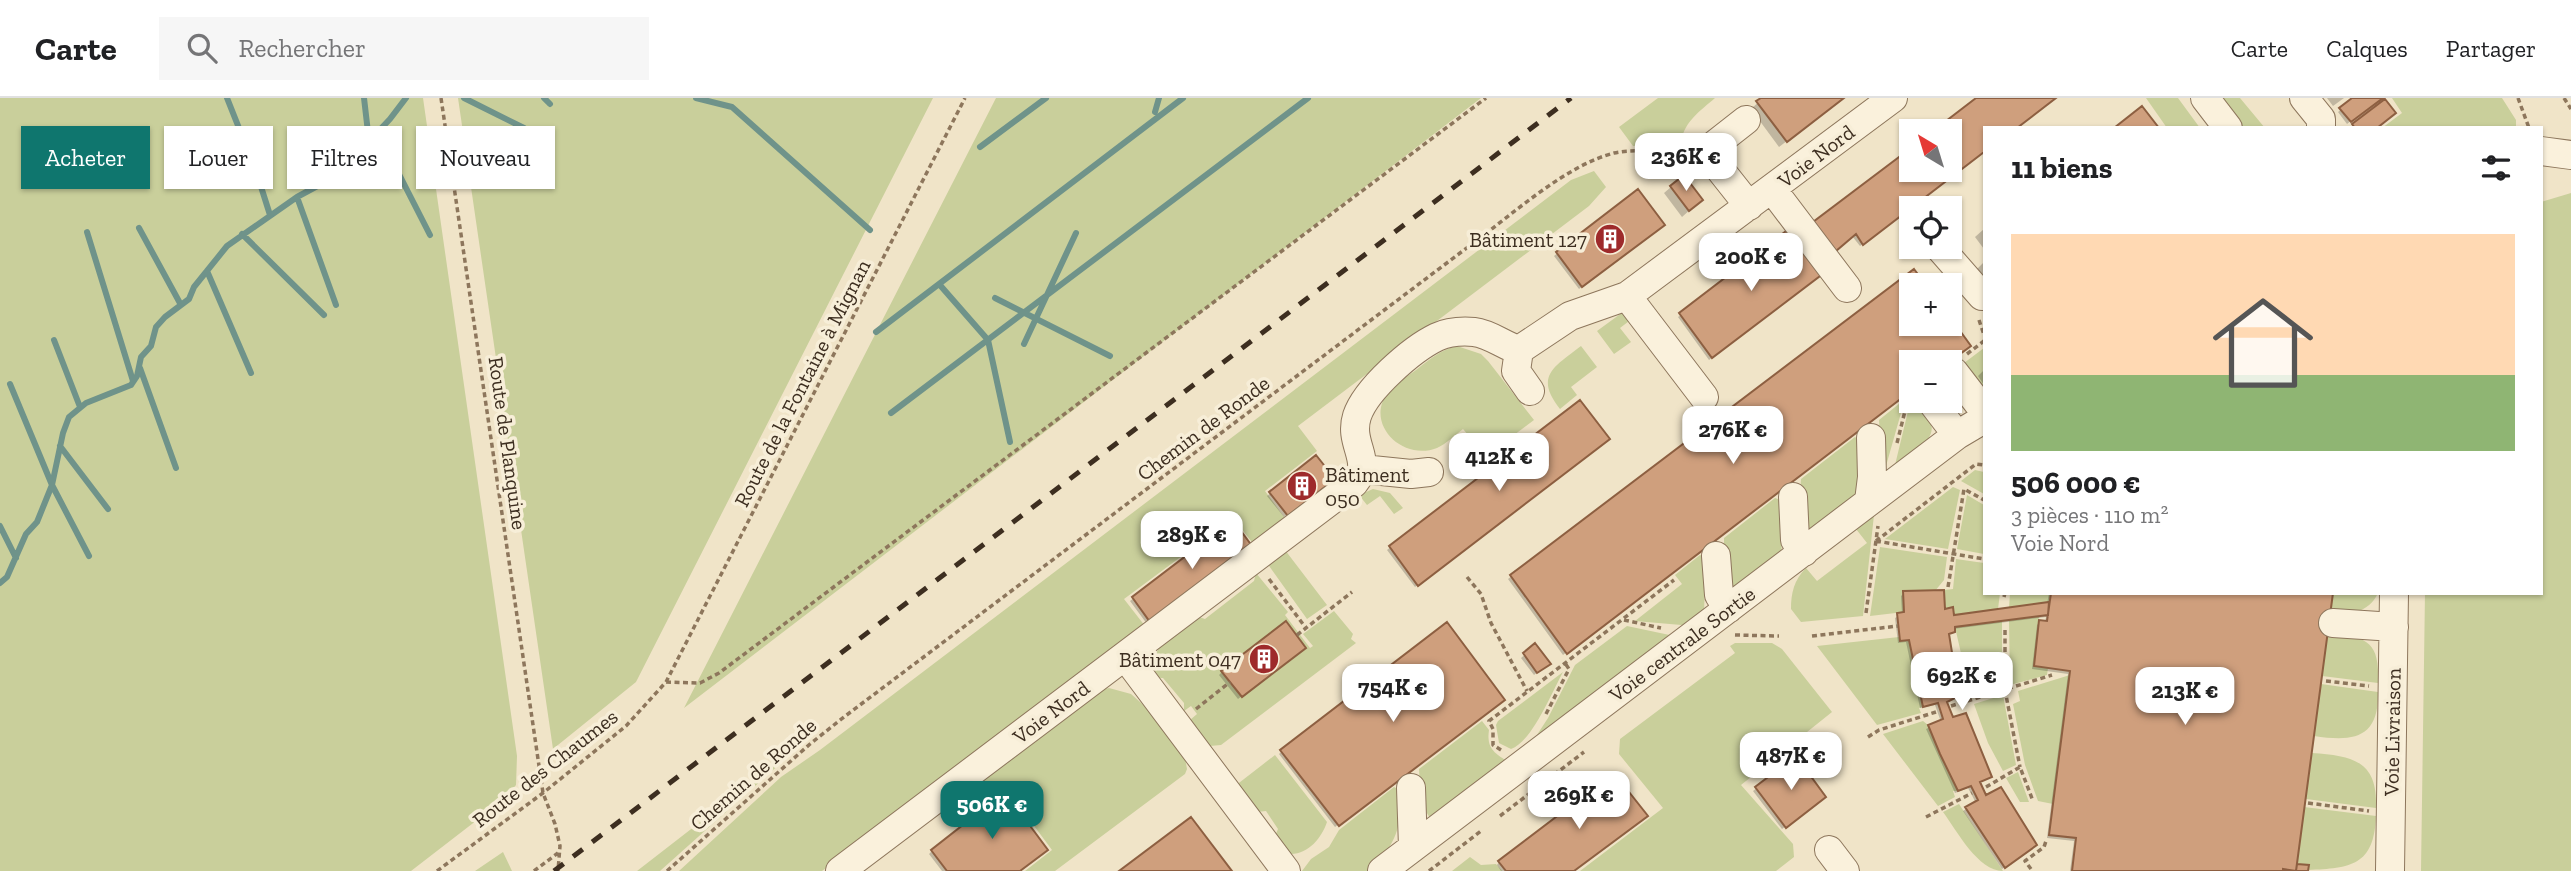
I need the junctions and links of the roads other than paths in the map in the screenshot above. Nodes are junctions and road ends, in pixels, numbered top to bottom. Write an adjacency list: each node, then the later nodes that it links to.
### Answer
1 (1893, 98): 9 (street, Voie Nord)
2 (2205, 98): 5 (street)
3 (2304, 98): 6 (street)
4 (1746, 120): 10 (street)
5 (2226, 126)
6 (2321, 126)
7 (2543, 151): 8 (street)
8 (2571, 155)
9 (1772, 189): 10 (street, Voie Nord); 12 (street)
10 (1749, 206): 13 (street, Voie Nord)
11 (1949, 259): 14 (street)
12 (1847, 288)
13 (1627, 296): 15 (street, Voie Nord); 18 (street)
14 (1983, 296)
15 (1519, 351): 17 (street); 24 (street)
16 (1962, 368): 19 (street)
17 (1530, 391)
18 (1704, 397)
19 (1983, 409)
20 (1940, 413): 22 (street)
21 (1983, 420): 22 (street, Voie centrale Sortie)
22 (1957, 435): 27 (street, Voie centrale Sortie)
23 (1871, 438): 27 (street)
24 (1362, 469): 25 (street); 34 (street, Voie Nord)
25 (1429, 472)
26 (1793, 497): 28 (street)
27 (1869, 501): 28 (street, Voie centrale Sortie)
28 (1804, 552): 31 (street, Voie centrale Sortie)
29 (1716, 556): 31 (street)
30 (2394, 595): 33 (street, Voie Livraison)
31 (1727, 622): 36 (street, Voie centrale Sortie)
32 (2333, 623): 33 (street)
33 (2394, 627): 40 (street, Voie Livraison)
34 (1125, 656): 37 (street, Voie Nord); 38 (street)
35 (1411, 788): 36 (street)
36 (1413, 847): 39 (street, Voie centrale Sortie)
37 (841, 871)
38 (1286, 871)
39 (1382, 871)
40 (2390, 871)

